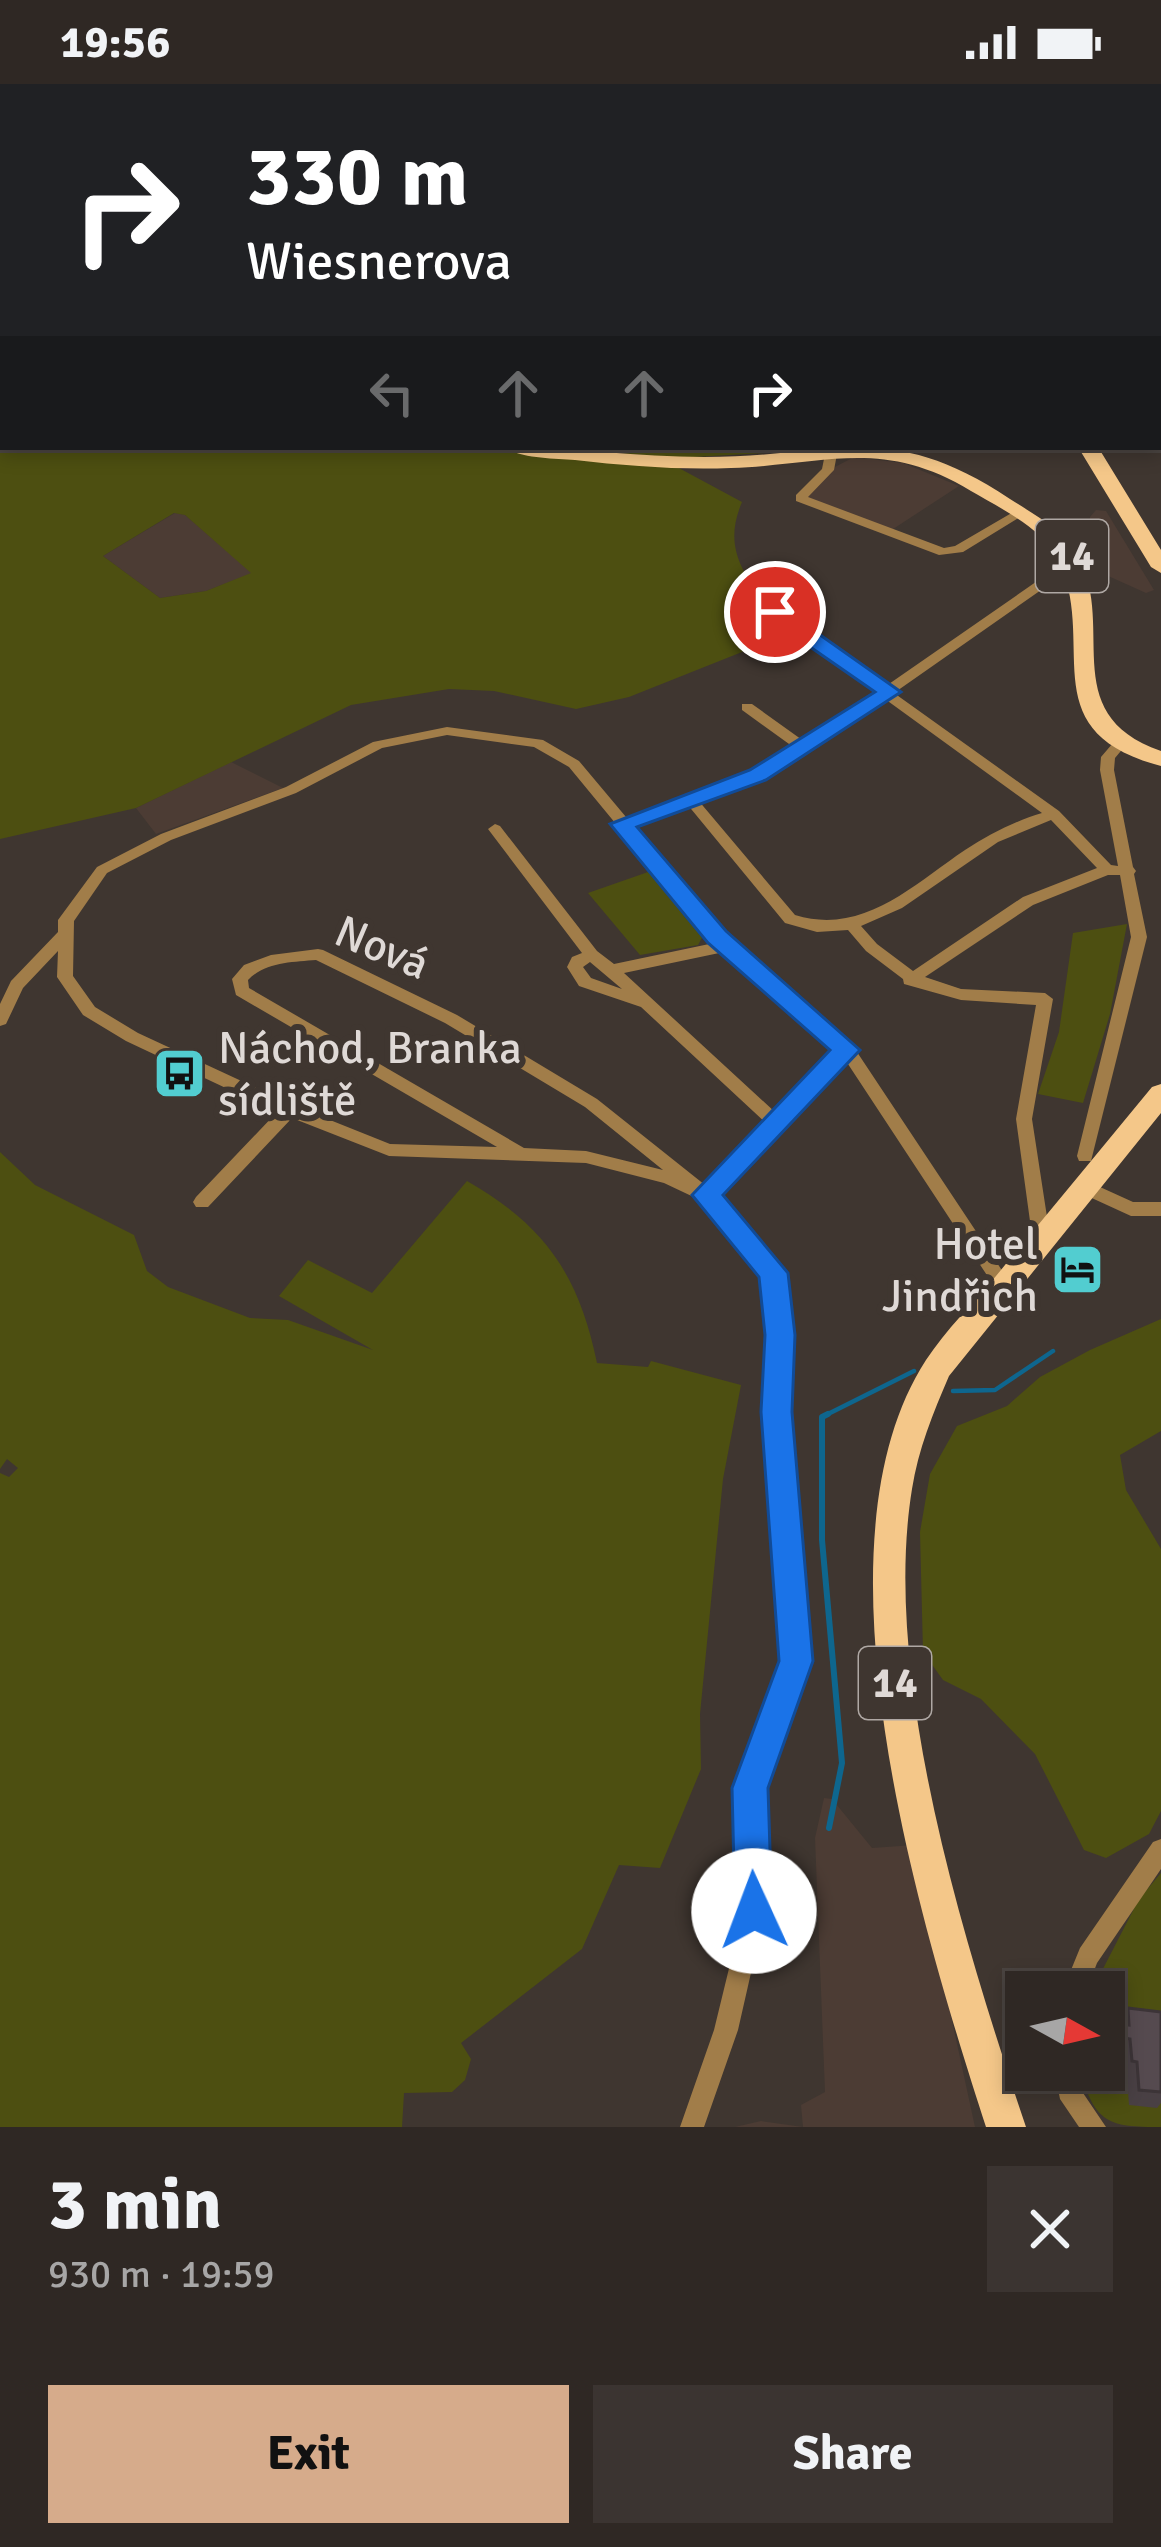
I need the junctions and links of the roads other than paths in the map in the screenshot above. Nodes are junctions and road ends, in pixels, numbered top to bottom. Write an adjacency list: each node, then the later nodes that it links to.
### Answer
1 (545, 450): 3 (main road, 14)
2 (1090, 450): 5 (main road)
3 (831, 454): 4 (main road, 14); 4 (street)
4 (1019, 514): 6 (main road, 14)
5 (1161, 567)
6 (1076, 568): 8 (street); 10 (main road, 14)
7 (737, 586): 8 (street)
8 (890, 692): 11 (street); 14 (street)
9 (747, 707): 11 (street)
10 (1118, 746): 12 (main road); 18 (street)
11 (806, 749): 13 (street)
12 (1161, 759)
13 (691, 800): 15 (street); 19 (street)
14 (1054, 814): 17 (street); 19 (street)
15 (622, 824): 20 (street); 21 (street)
16 (495, 829): 22 (street)
17 (1106, 870): 18 (street); 24 (street)
18 (1129, 871): 32 (street)
19 (851, 924): 24 (street)
20 (64, 934): 26 (street); 29 (street)
21 (726, 946): 23 (street); 27 (street)
22 (592, 956): 23 (street); 25 (street)
23 (611, 970): 25 (street)
24 (910, 980): 37 (street)
25 (643, 1003): 30 (street)
26 (0, 1020)
27 (847, 1050): 30 (street); 38 (street)
28 (1161, 1094): 33 (main road, 14)
29 (289, 1110): 31 (street); 35 (street)
30 (776, 1123): 34 (street)
31 (519, 1153): 34 (street); 34 (street, Nová)
32 (1085, 1156)
33 (1089, 1189): 36 (street); 37 (main road, 14)
34 (706, 1195): 42 (street)
35 (202, 1202)
36 (1161, 1209)
37 (1042, 1243): 38 (main road, 14)
38 (1004, 1287): 43 (main road, 14)
39 (1161, 1850): 40 (street)
40 (1082, 1971)
41 (1068, 2091): 44 (street)
42 (692, 2127)
43 (1006, 2127)
44 (1094, 2127)

